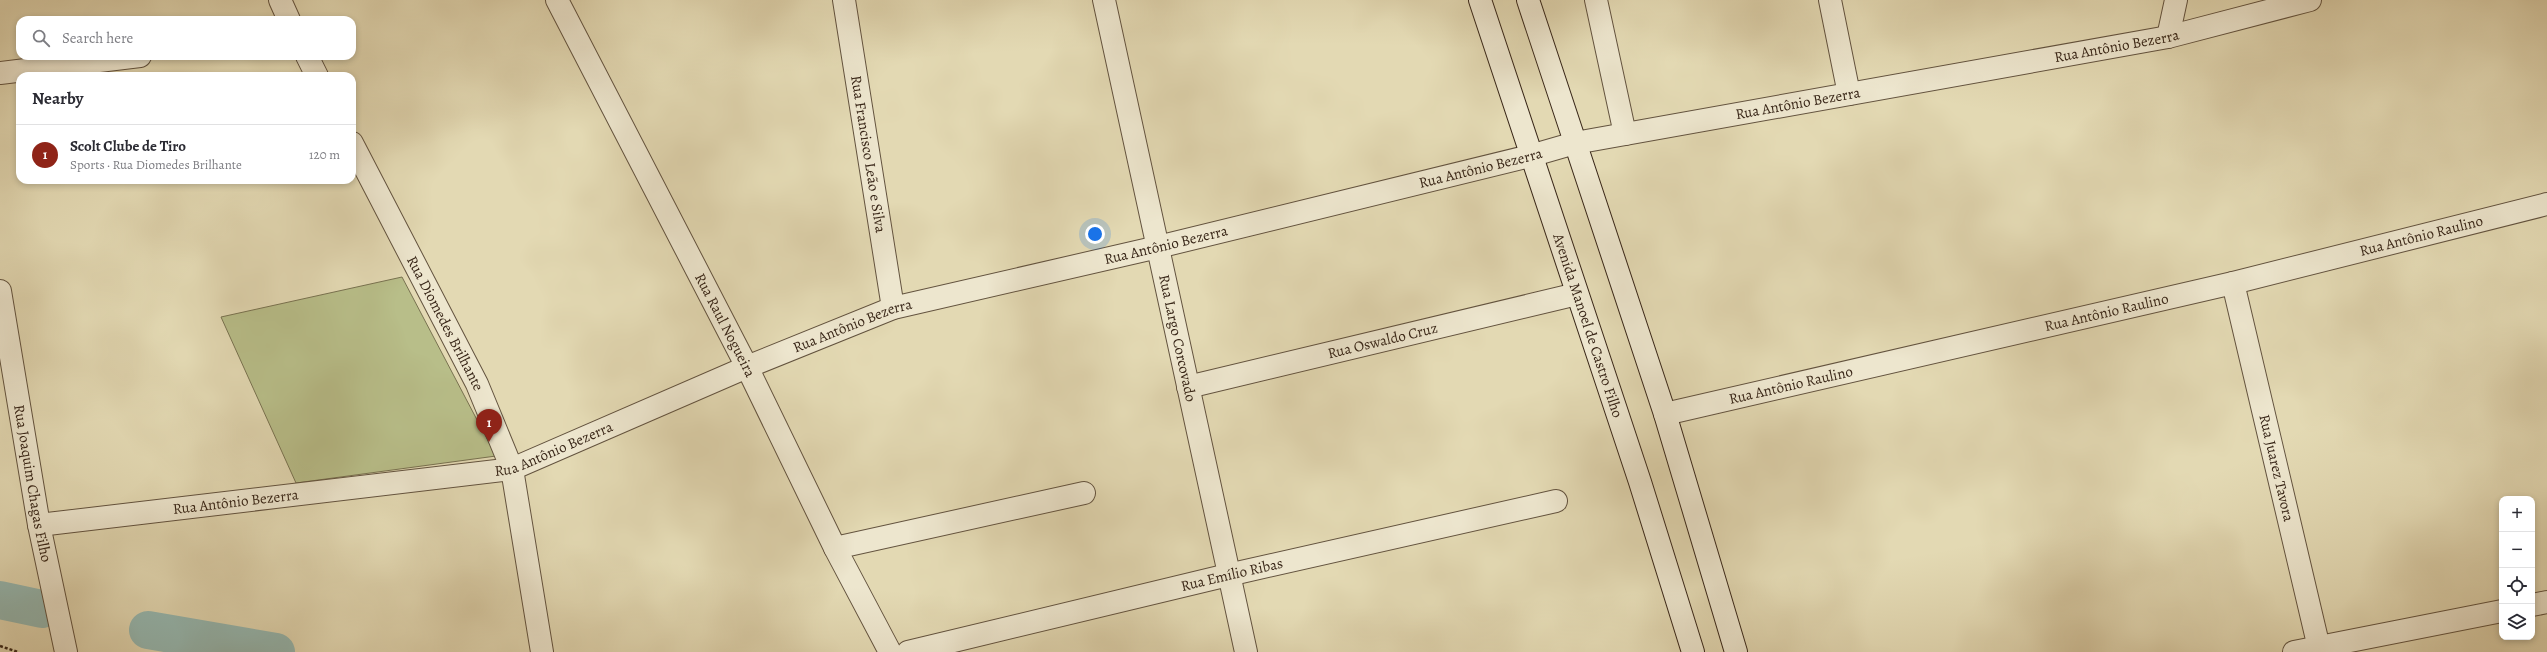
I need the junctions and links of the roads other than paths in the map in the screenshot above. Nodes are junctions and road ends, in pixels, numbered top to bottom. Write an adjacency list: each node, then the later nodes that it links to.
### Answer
1 (280, 0): 11 (street)
2 (557, 0): 28 (street, Rua Raul Nogueira)
3 (844, 0): 27 (street, Rua Francisco Leão e Silva)
4 (1104, 0): 23 (street, Rua Largo Corcovado)
5 (1480, 0): 21 (street, Avenida Manoel de Castro Filho)
6 (1528, 0): 19 (street)
7 (1596, 0): 18 (street)
8 (1830, 0): 17 (street)
9 (2176, 0): 12 (street)
10 (2310, 0): 12 (street, Rua Antônio Bezerra)
11 (287, 16)
12 (2168, 37): 17 (street, Rua Antônio Bezerra)
13 (107, 60): 16 (street)
14 (309, 60): 15 (street)
15 (315, 72)
16 (0, 73)
17 (1849, 94): 18 (street, Rua Antônio Bezerra)
18 (1625, 134): 19 (street, Rua Antônio Bezerra)
19 (1575, 143): 21 (street, Rua Antônio Bezerra); 30 (street)
20 (356, 151): 31 (street, Rua Diomedes Brilhante)
21 (1530, 156): 23 (street, Rua Antônio Bezerra); 26 (street, Avenida Manoel de Castro Filho)
22 (2547, 204): 24 (street, Rua Antônio Raulino)
23 (1158, 247): 27 (street, Rua Antônio Bezerra); 29 (street, Rua Largo Corcovado)
24 (2233, 283): 30 (street, Rua Antônio Raulino); 40 (street, Rua Juarez Tavora)
25 (0, 291): 34 (street, Rua Joaquim Chagas Filho)
26 (1577, 294): 29 (street, Rua Oswaldo Cruz); 46 (street, Avenida Manoel de Castro Filho)
27 (893, 308): 28 (street, Rua Antônio Bezerra)
28 (747, 367): 31 (street, Rua Antônio Bezerra); 35 (street, Rua Raul Nogueira)
29 (1188, 386): 36 (street, Rua Largo Corcovado)
30 (1665, 414): 47 (street)
31 (512, 469): 34 (street, Rua Antônio Bezerra); 42 (street, Rua Diomedes Brilhante)
32 (1084, 493): 35 (street)
33 (1556, 501): 36 (street, Rua Emílio Ribas)
34 (39, 525): 41 (street, Rua Joaquim Chagas Filho)
35 (835, 548): 43 (street, Rua Raul Nogueira)
36 (1228, 575): 44 (street, Rua Emílio Ribas); 45 (street, Rua Largo Corcovado)
37 (2547, 602): 38 (street)
38 (2535, 604)
39 (2499, 612): 40 (street)
40 (2319, 649): 48 (street)
41 (66, 652)
42 (542, 652)
43 (890, 652)
44 (908, 652)
45 (1246, 652)
46 (1693, 652)
47 (1736, 652)
48 (2294, 652)

